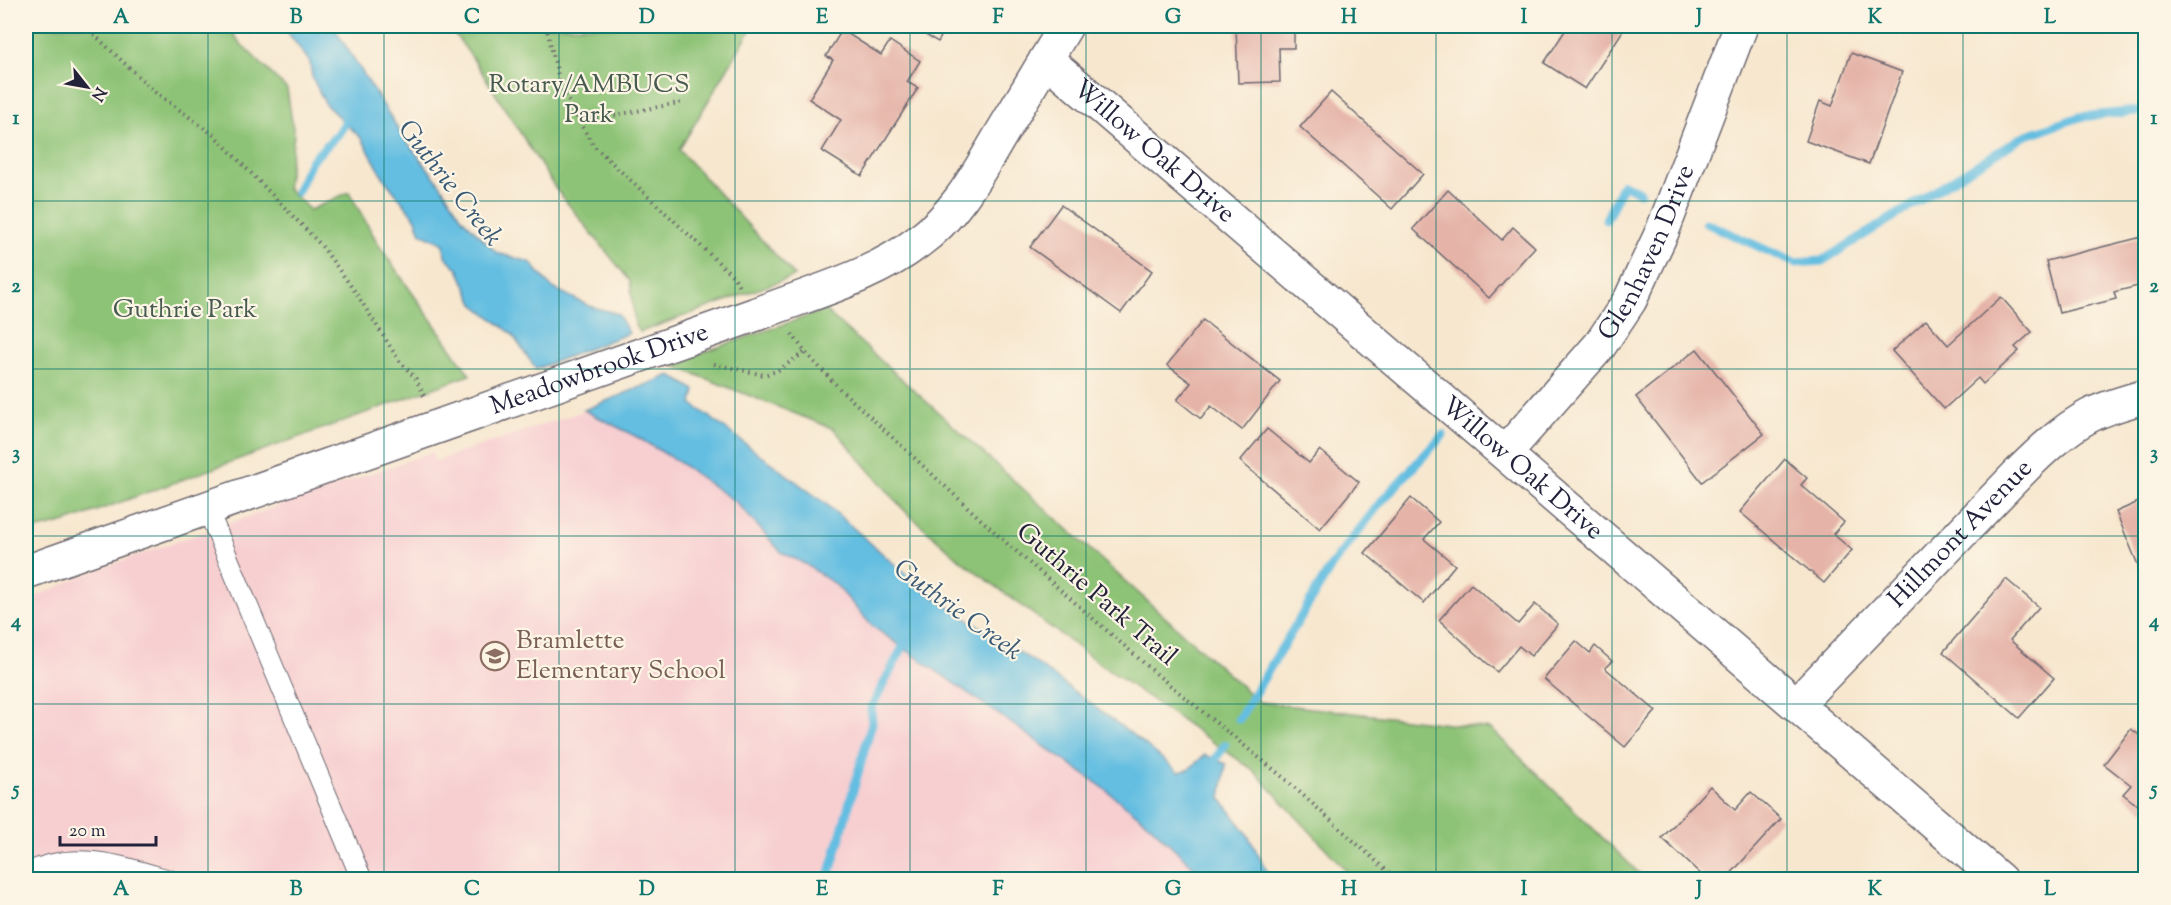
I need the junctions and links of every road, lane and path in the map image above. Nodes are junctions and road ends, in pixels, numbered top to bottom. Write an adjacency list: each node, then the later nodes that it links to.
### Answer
1 (85, 26): 11 (path)
2 (546, 26): 7 (path)
3 (1066, 26): 5 (street, Meadowbrook Drive)
4 (1741, 26): 12 (street, Glenhaven Drive)
5 (1046, 59): 12 (street, Willow Oak Drive); 13 (street, Meadowbrook Drive)
6 (684, 102): 7 (path)
7 (579, 122): 8 (path)
8 (743, 294)
9 (786, 325): 19 (path, Guthrie Park Trail)
10 (2145, 396): 15 (street, Hillmont Avenue)
11 (426, 401)
12 (1505, 453): 15 (street, Willow Oak Drive)
13 (207, 508): 14 (street, Meadowbrook Drive); 18 (lane)
14 (26, 572)
15 (1797, 704): 20 (street, Willow Oak Drive)
16 (26, 874): 17 (lane)
17 (169, 879)
18 (362, 879)
19 (1397, 879)
20 (2000, 879)

